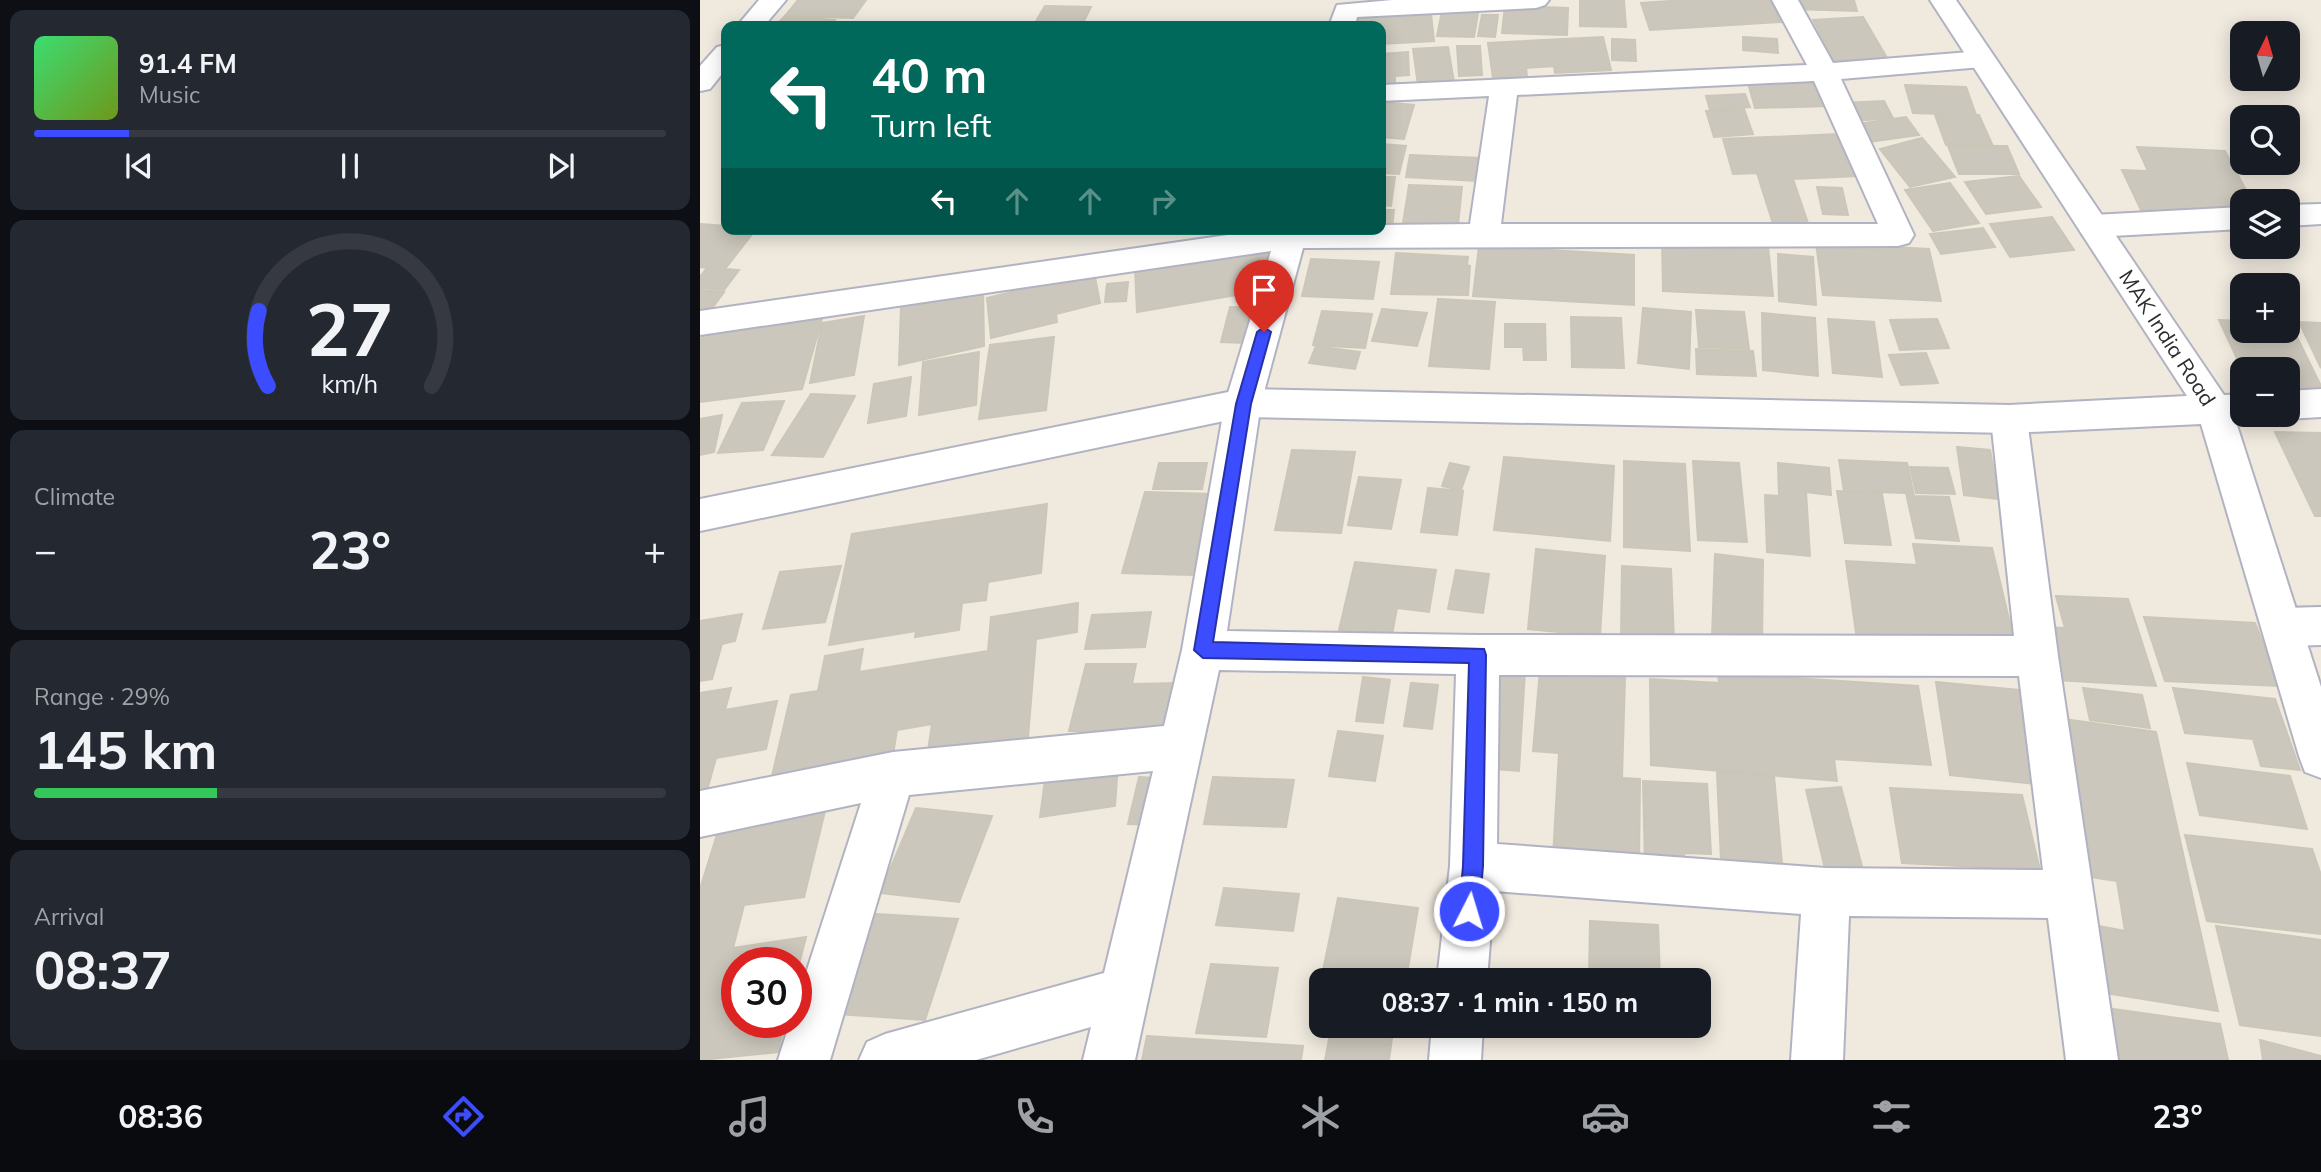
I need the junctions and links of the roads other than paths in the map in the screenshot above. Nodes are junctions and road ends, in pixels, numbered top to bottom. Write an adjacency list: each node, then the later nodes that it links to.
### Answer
1 (773, 0): 5 (street)
2 (1536, 0): 6 (street)
3 (1784, 0): 9 (street)
4 (1943, 0): 8 (street, MAK India Road)
5 (754, 21)
6 (1343, 21)
7 (721, 59): 10 (street)
8 (1982, 59): 9 (street); 16 (street, MAK India Road)
9 (1824, 72): 11 (street); 20 (street)
10 (700, 83)
11 (1504, 86): 12 (street); 20 (street)
12 (1386, 93)
13 (2321, 214): 14 (street)
14 (2300, 215)
15 (2230, 219): 16 (street)
16 (2093, 226): 25 (street, MAK India Road)
17 (1386, 234): 20 (street)
18 (1279, 235): 21 (street)
19 (1291, 235): 23 (street)
20 (1485, 235)
21 (700, 323)
22 (2321, 403): 24 (street)
23 (1243, 404): 26 (street); 27 (street); 30 (street)
24 (2300, 404)
25 (2228, 408): 26 (street); 29 (street, MAK India Road)
26 (2010, 419): 32 (street)
27 (700, 515)
28 (2321, 626): 29 (street)
29 (2281, 627): 34 (street, MAK India Road)
30 (1203, 650): 31 (street); 33 (street)
31 (1478, 655): 32 (street); 37 (street)
32 (2037, 656): 39 (street)
33 (1181, 746): 35 (street); 41 (street)
34 (2321, 756)
35 (893, 774): 36 (street); 43 (street)
36 (700, 814)
37 (1473, 866): 38 (street); 40 (street)
38 (1826, 892): 39 (street); 47 (street)
39 (2071, 894): 48 (street)
40 (1463, 968)
41 (1123, 993): 44 (street); 45 (street)
42 (1457, 1038): 46 (street)
43 (804, 1060)
44 (885, 1060)
45 (1109, 1060)
46 (1455, 1060)
47 (1817, 1060)
48 (2092, 1060)

